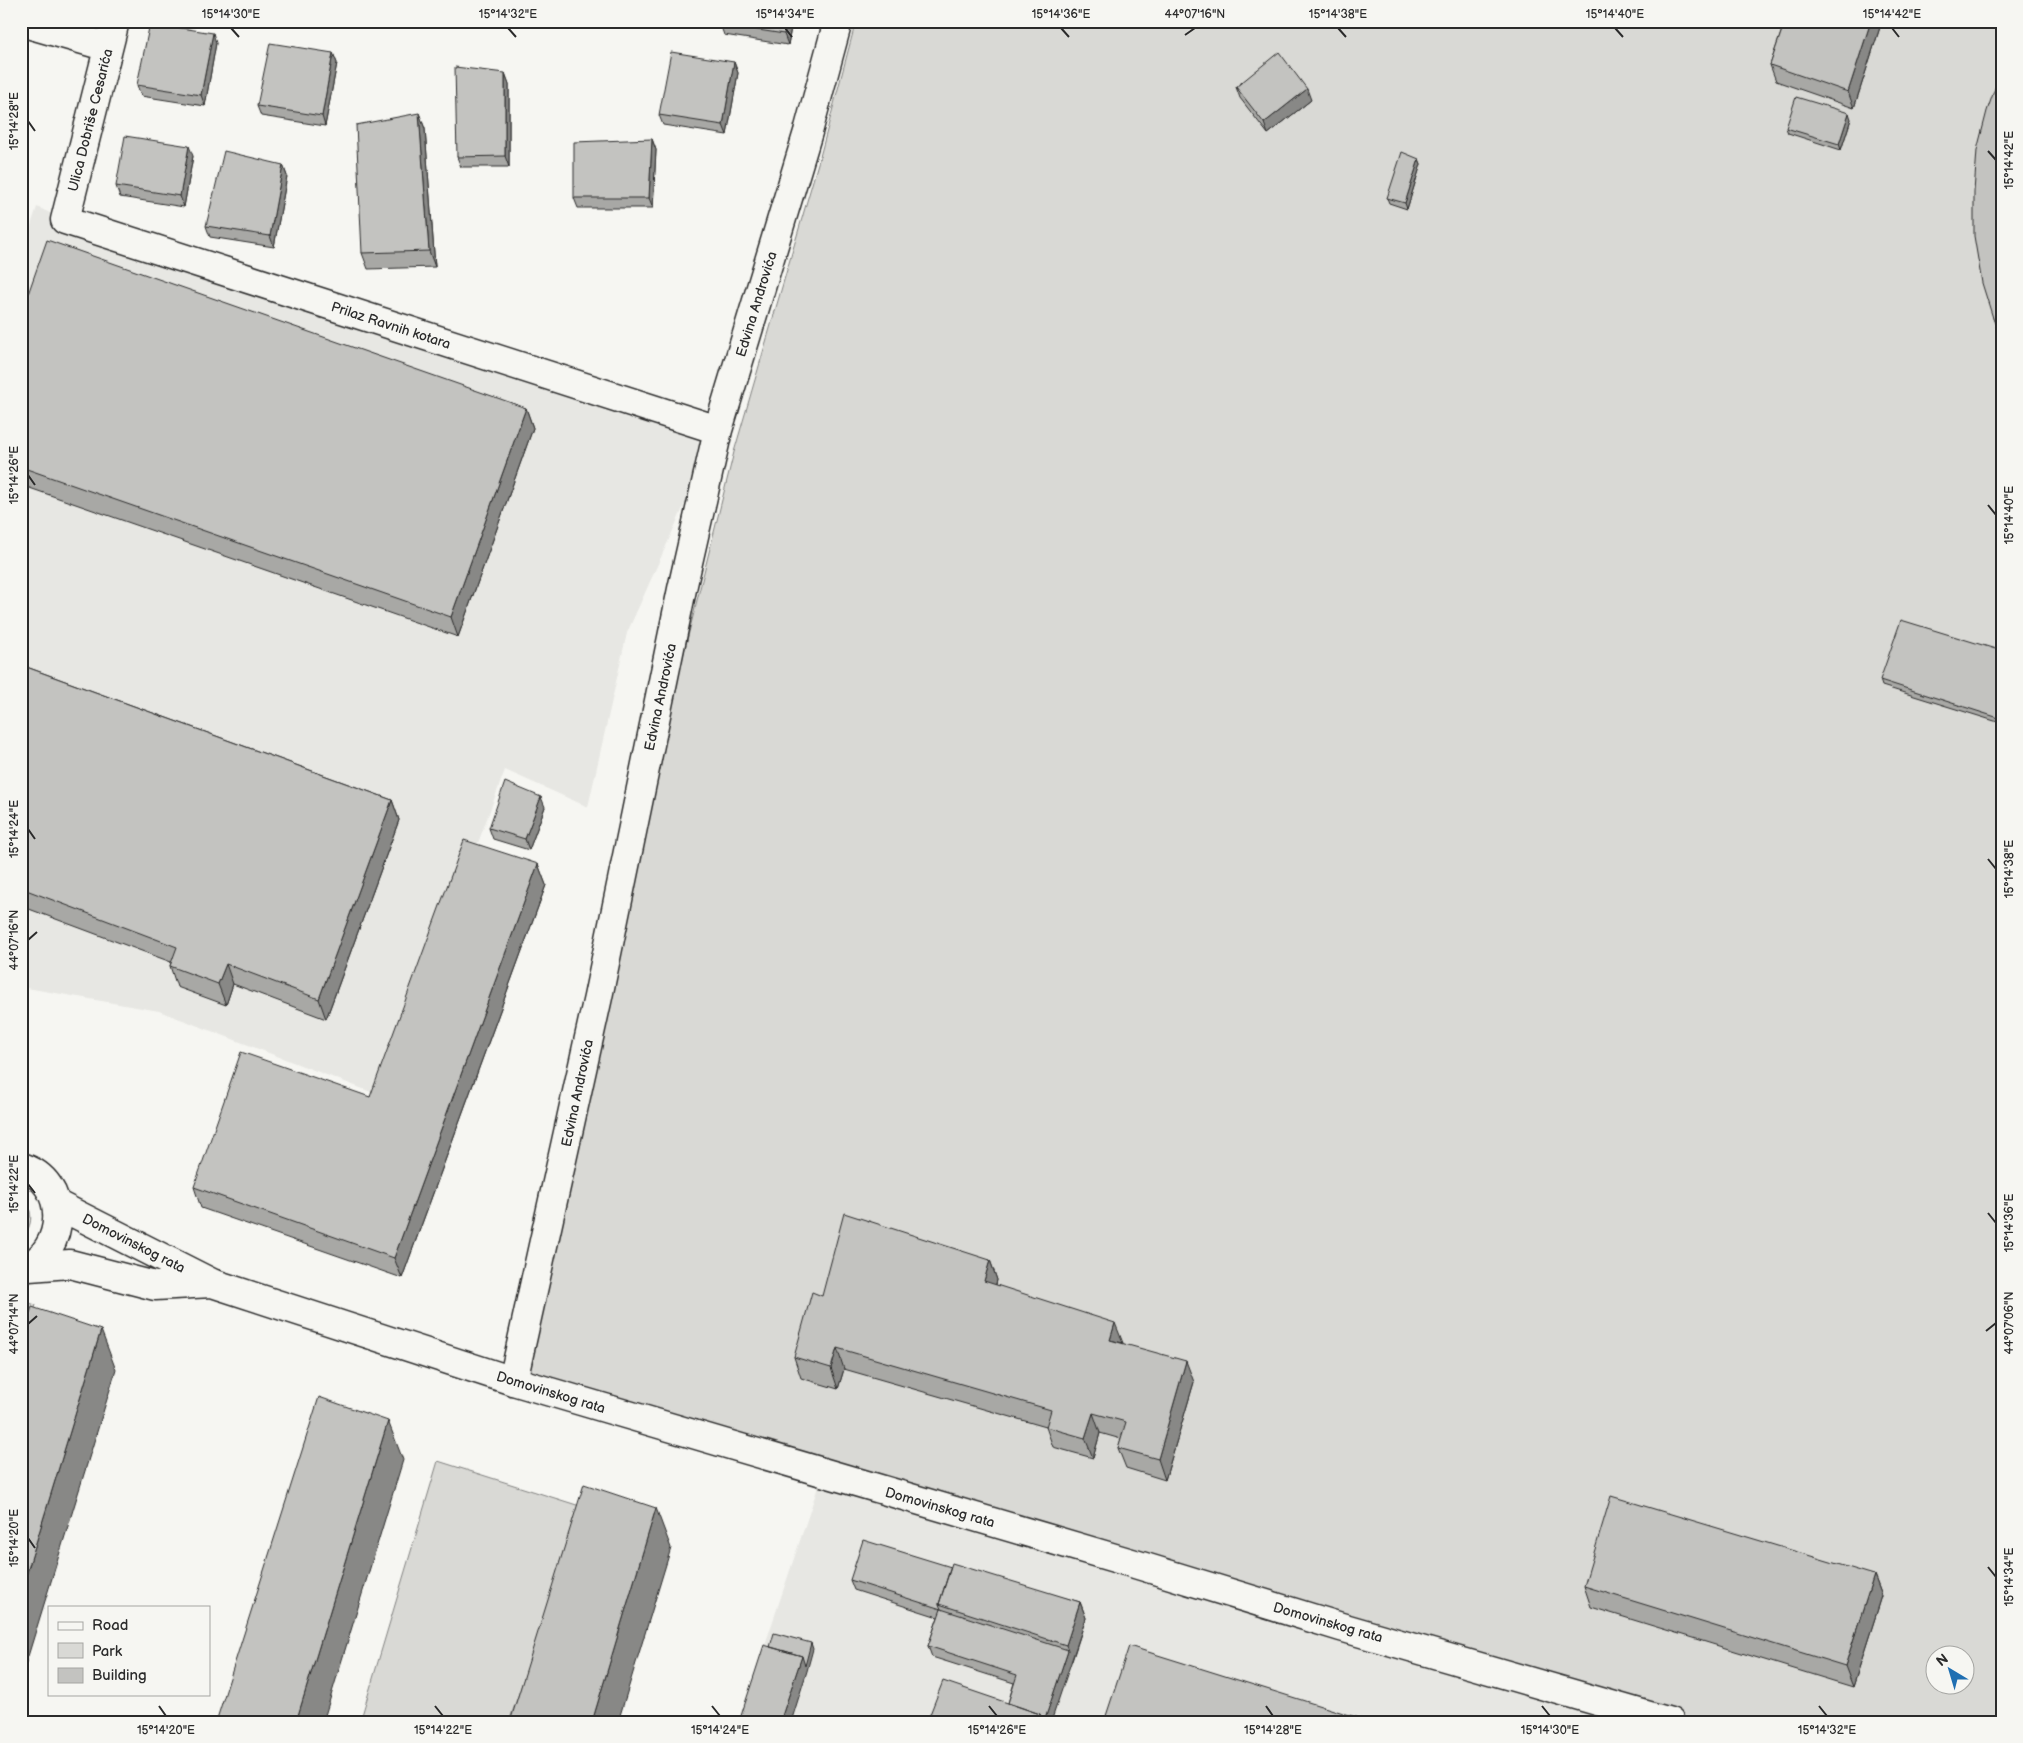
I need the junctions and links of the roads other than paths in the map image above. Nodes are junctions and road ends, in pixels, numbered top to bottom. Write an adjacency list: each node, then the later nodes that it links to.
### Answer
1 (838, 21): 5 (street, Edvina Androvića)
2 (21, 22): 3 (street)
3 (111, 34): 4 (street, Ulica Dobriše Cesarića)
4 (65, 220): 5 (street, Prilaz Ravnih kotara)
5 (718, 430): 10 (street, Edvina Androvića)
6 (21, 1168): 7 (street)
7 (56, 1204): 8 (street); 9 (street, Domovinskog rata)
8 (25, 1268): 9 (street, Domovinskog rata)
9 (212, 1283): 10 (street, Domovinskog rata)
10 (513, 1381): 11 (street, Domovinskog rata)
11 (1670, 1722)

